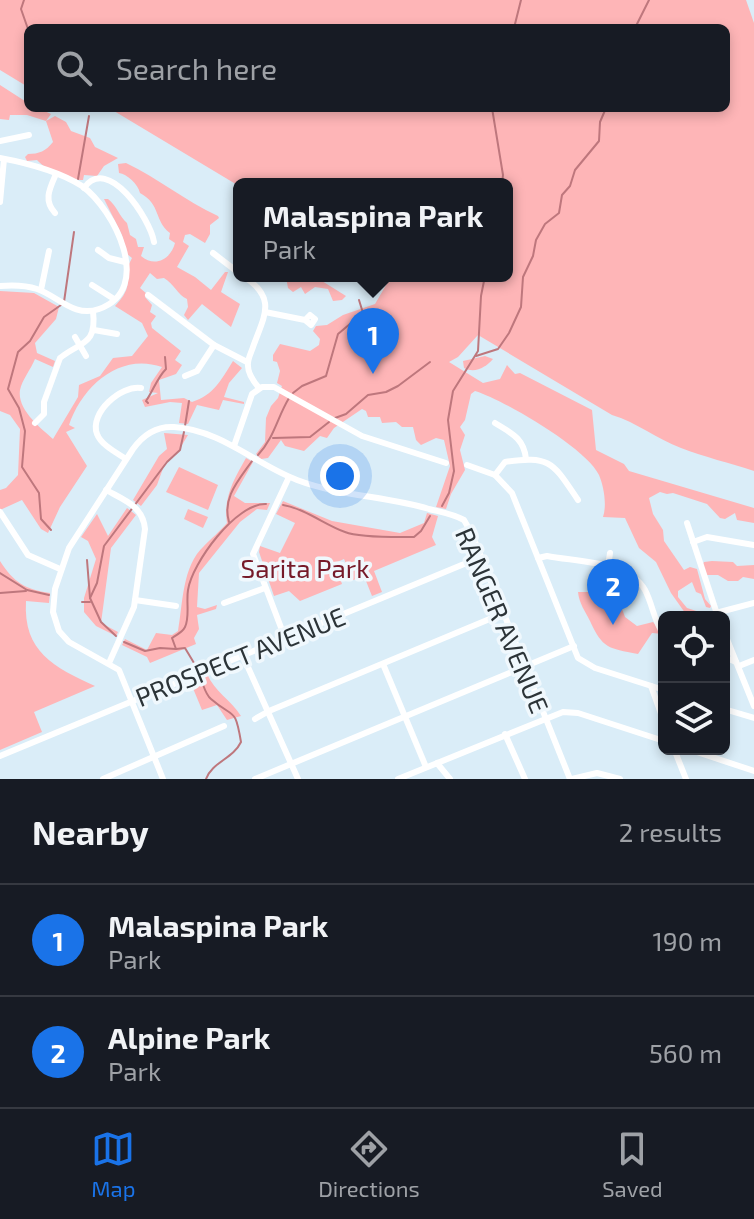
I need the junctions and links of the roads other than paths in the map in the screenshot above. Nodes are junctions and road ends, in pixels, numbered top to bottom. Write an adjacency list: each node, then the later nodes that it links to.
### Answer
1 (29, 135): 2 (street)
2 (0, 141)
3 (2, 158): 4 (street); 6 (street)
4 (56, 174): 5 (street); 7 (street)
5 (84, 188): 8 (street); 12 (street)
6 (0, 202)
7 (55, 213)
8 (154, 242)
9 (98, 250): 12 (street)
10 (49, 251): 17 (street)
11 (213, 253): 13 (street)
12 (125, 262): 19 (street)
13 (233, 268)
14 (251, 282): 21 (street)
15 (92, 285): 19 (street)
16 (0, 286): 17 (street)
17 (41, 290): 20 (street)
18 (148, 295): 26 (street)
19 (114, 299): 20 (street)
20 (93, 311): 23 (street)
21 (265, 312): 22 (street); 29 (street)
22 (305, 320)
23 (94, 330): 24 (street); 27 (street)
24 (117, 334)
25 (75, 337): 27 (street)
26 (214, 345): 29 (street); 30 (street)
27 (81, 347): 28 (street); 33 (street)
28 (86, 356)
29 (247, 362): 32 (street)
30 (185, 376)
31 (141, 388): 36 (street)
32 (259, 388): 35 (street); 38 (street)
33 (35, 423)
34 (495, 423): 37 (street)
35 (234, 446): 36 (street, RANGER AVENUE); 41 (street, RANGER AVENUE)
36 (126, 459): 42 (street)
37 (526, 459): 40 (street); 43 (street)
38 (446, 463)
39 (467, 465): 40 (street)
40 (495, 475): 50 (street)
41 (289, 477): 49 (street, RANGER AVENUE); 53 (street)
42 (106, 490): 52 (street); 54 (street)
43 (578, 500)
44 (0, 512): 52 (street)
45 (687, 523): 46 (street)
46 (693, 542): 47 (street); 58 (street)
47 (754, 545)
48 (610, 553): 51 (street)
49 (481, 557): 60 (street, RANGER AVENUE); 62 (street, PROSPECT AVENUE)
50 (538, 558): 51 (street); 63 (street)
51 (608, 567): 61 (street)
52 (60, 569): 68 (street)
53 (265, 588): 55 (street); 62 (street)
54 (135, 600): 57 (street); 68 (street)
55 (224, 603)
56 (754, 603): 59 (street)
57 (176, 606)
58 (716, 611)
59 (729, 611)
60 (504, 613): 69 (street); 71 (street, RANGER AVENUE)
61 (658, 627)
62 (285, 638): 65 (street, PROSPECT AVENUE)
63 (574, 646): 71 (street); 72 (street)
64 (730, 646): 70 (street)
65 (243, 656): 74 (street, PROSPECT AVENUE); 77 (street)
66 (730, 660): 70 (street)
67 (754, 660): 70 (street)
68 (109, 663): 74 (street)
69 (383, 664): 77 (street); 79 (street)
70 (738, 664): 76 (street)
71 (525, 666): 79 (street); 80 (street, RANGER AVENUE)
72 (651, 686): 73 (street); 75 (street)
73 (658, 688)
74 (132, 701): 88 (street, PROSPECT AVENUE); 89 (street)
75 (658, 705)
76 (754, 706)
77 (269, 711): 82 (street); 90 (street)
78 (730, 711): 81 (street)
79 (405, 716): 90 (street); 92 (street)
80 (546, 718): 84 (street); 85 (street); 101 (street, RANGER AVENUE)
81 (754, 718)
82 (255, 719)
83 (224, 726): 89 (street)
84 (505, 734): 91 (street); 100 (street)
85 (658, 739)
86 (676, 755): 103 (street)
87 (706, 755): 93 (street)
88 (0, 756)
89 (154, 757): 94 (street); 95 (street)
90 (291, 763): 96 (street); 97 (street)
91 (437, 763): 92 (street); 99 (street)
92 (426, 767): 98 (street)
93 (754, 771)
94 (103, 779)
95 (163, 779)
96 (255, 779)
97 (298, 779)
98 (398, 779)
99 (450, 779)
100 (525, 779)
101 (571, 779): 102 (street)
102 (620, 779)
103 (686, 779)

